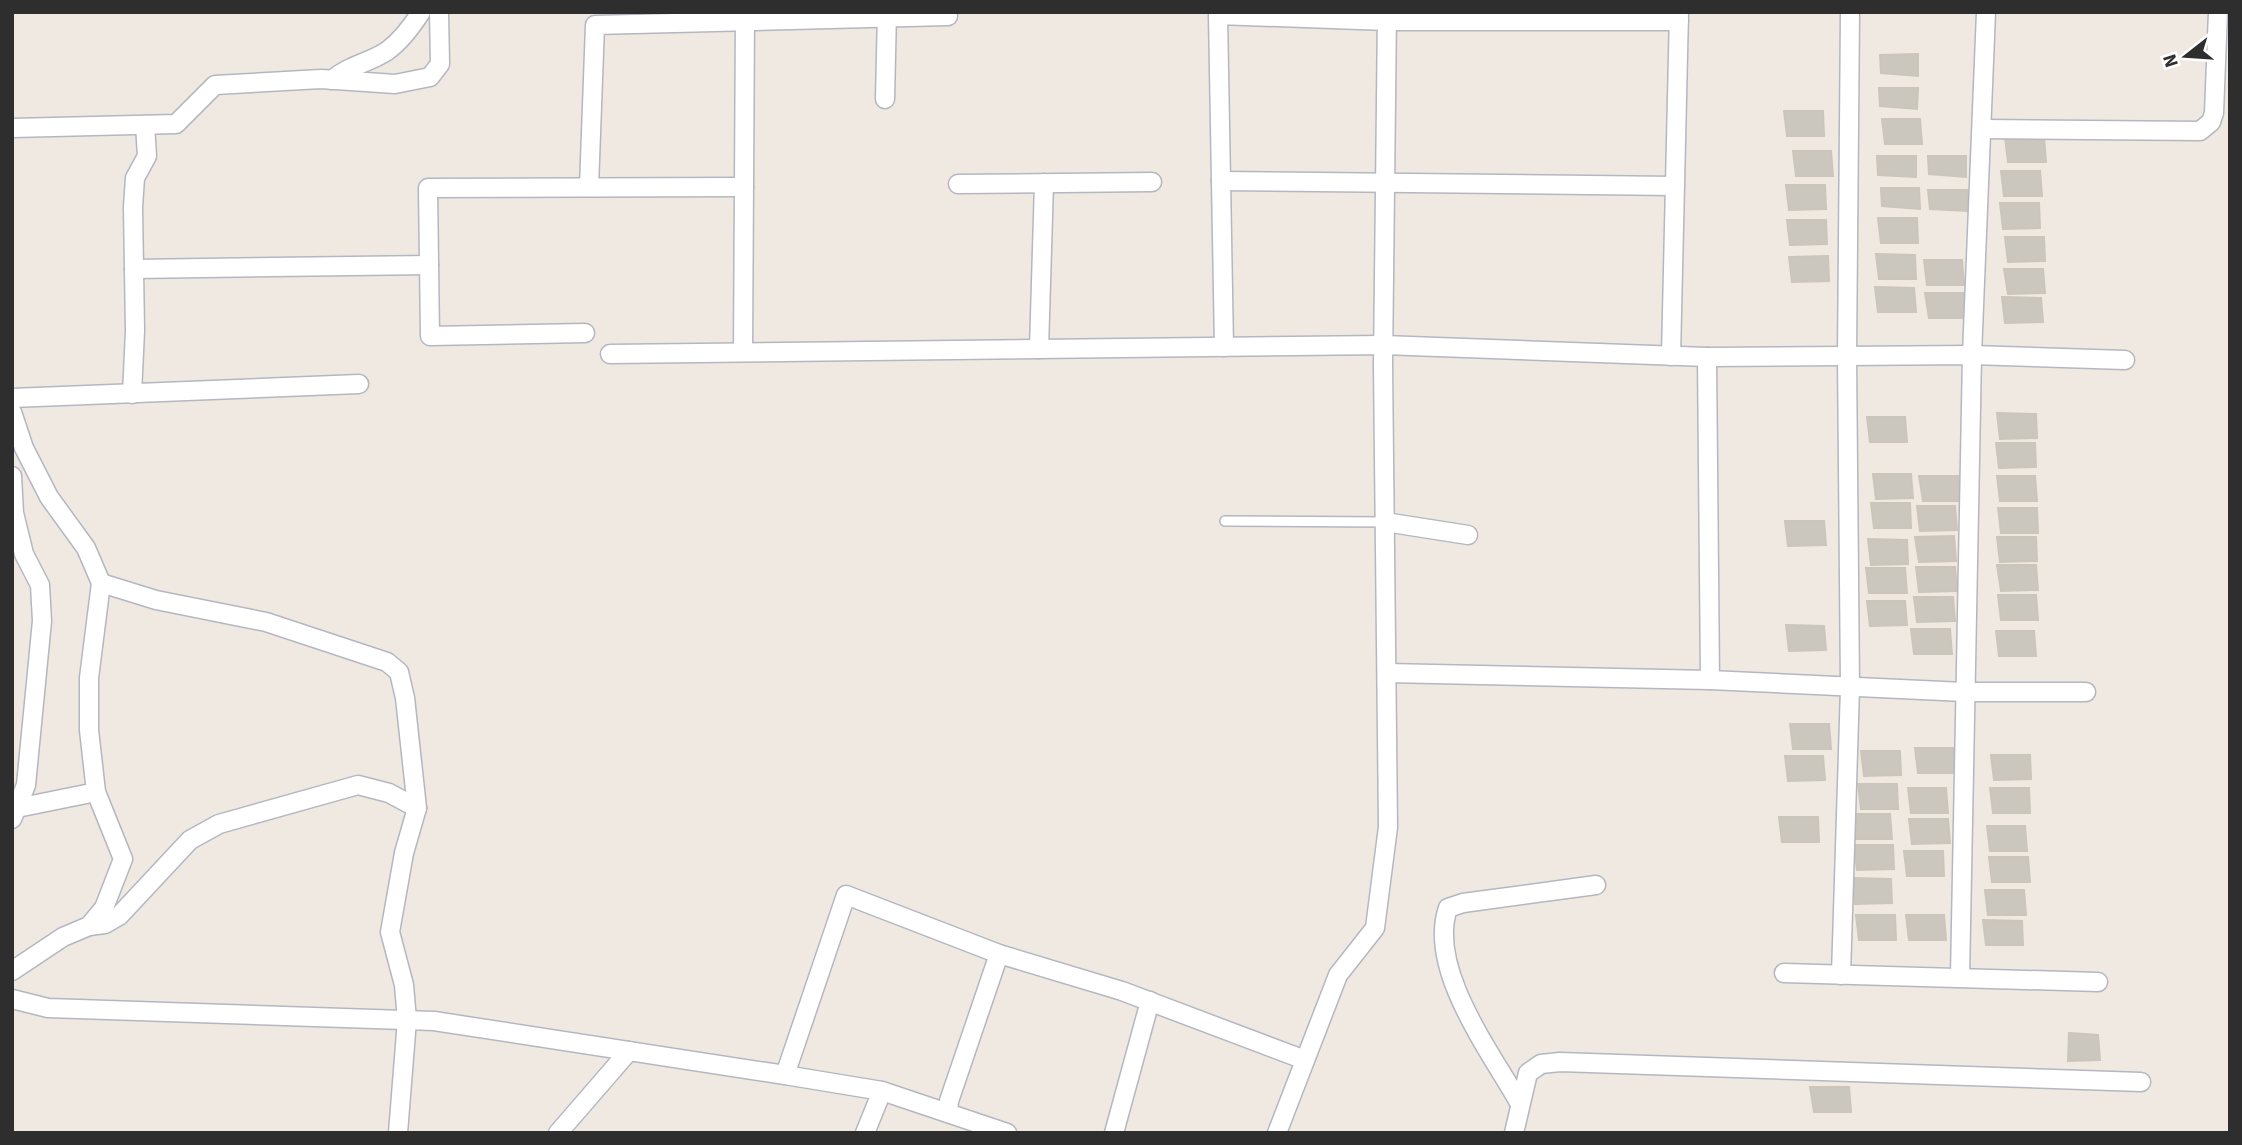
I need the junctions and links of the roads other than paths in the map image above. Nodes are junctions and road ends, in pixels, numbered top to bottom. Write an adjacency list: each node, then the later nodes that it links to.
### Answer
1 (421, 12): 13 (street)
2 (439, 12): 13 (street)
3 (1850, 12): 36 (street)
4 (1986, 12): 17 (street)
5 (2218, 12): 12 (street)
6 (887, 15): 7 (street); 11 (street); 14 (street)
7 (948, 16)
8 (1387, 17): 9 (street); 18 (street); 22 (street)
9 (1529, 17): 10 (street)
10 (1679, 17): 23 (street)
11 (745, 18): 24 (street); 25 (street)
12 (2223, 66): 17 (street)
13 (332, 80): 15 (street)
14 (885, 99)
15 (145, 125): 16 (street); 27 (street)
16 (12, 128)
17 (1983, 129): 34 (street)
18 (1221, 181): 22 (street); 30 (street)
19 (1152, 182): 20 (street)
20 (1044, 183): 21 (street); 31 (street)
21 (958, 184)
22 (1385, 185): 23 (street); 29 (street)
23 (1675, 186): 35 (street)
24 (589, 187): 25 (street); 26 (street)
25 (744, 187): 32 (street)
26 (429, 265): 27 (street); 28 (street)
27 (134, 269): 40 (street)
28 (585, 333)
29 (1383, 345): 30 (street); 35 (street); 45 (street)
30 (1224, 347): 31 (street)
31 (1039, 349): 32 (street)
32 (743, 352): 33 (street)
33 (610, 354)
34 (1972, 355): 36 (street); 38 (street); 51 (street)
35 (1671, 356): 37 (street)
36 (1847, 356): 37 (street); 50 (street)
37 (1707, 357): 49 (street)
38 (2125, 360)
39 (359, 384): 40 (street)
40 (132, 394): 41 (street)
41 (12, 398)
42 (12, 412): 47 (street)
43 (12, 476): 55 (street)
44 (1225, 521): 45 (lane)
45 (1385, 522): 46 (street); 48 (street)
46 (1468, 536)
47 (101, 583): 53 (street); 54 (street)
48 (1387, 673): 49 (street); 68 (street)
49 (1710, 680): 50 (street)
50 (1850, 688): 51 (street); 61 (street)
51 (1964, 692): 52 (street); 62 (street)
52 (2086, 692)
53 (96, 792): 55 (street); 57 (street)
54 (417, 808): 57 (street); 66 (street)
55 (15, 813)
56 (1597, 885): 72 (street)
57 (89, 926): 59 (street)
58 (999, 954): 65 (street); 69 (street); 73 (street)
59 (12, 971)
60 (1784, 973): 61 (street)
61 (1841, 975): 62 (street)
62 (1960, 977): 63 (street)
63 (2098, 982)
64 (12, 999): 66 (street)
65 (1150, 1002): 68 (street); 78 (street)
66 (407, 1020): 67 (street); 74 (street)
67 (629, 1051): 69 (street); 75 (street)
68 (1305, 1060): 79 (street)
69 (785, 1075): 71 (street)
70 (2141, 1082): 72 (street)
71 (882, 1091): 73 (street); 76 (street)
72 (1520, 1104): 80 (street)
73 (948, 1113): 77 (street)
74 (398, 1133)
75 (558, 1133)
76 (865, 1133)
77 (1007, 1133)
78 (1114, 1133)
79 (1277, 1133)
80 (1514, 1133)

